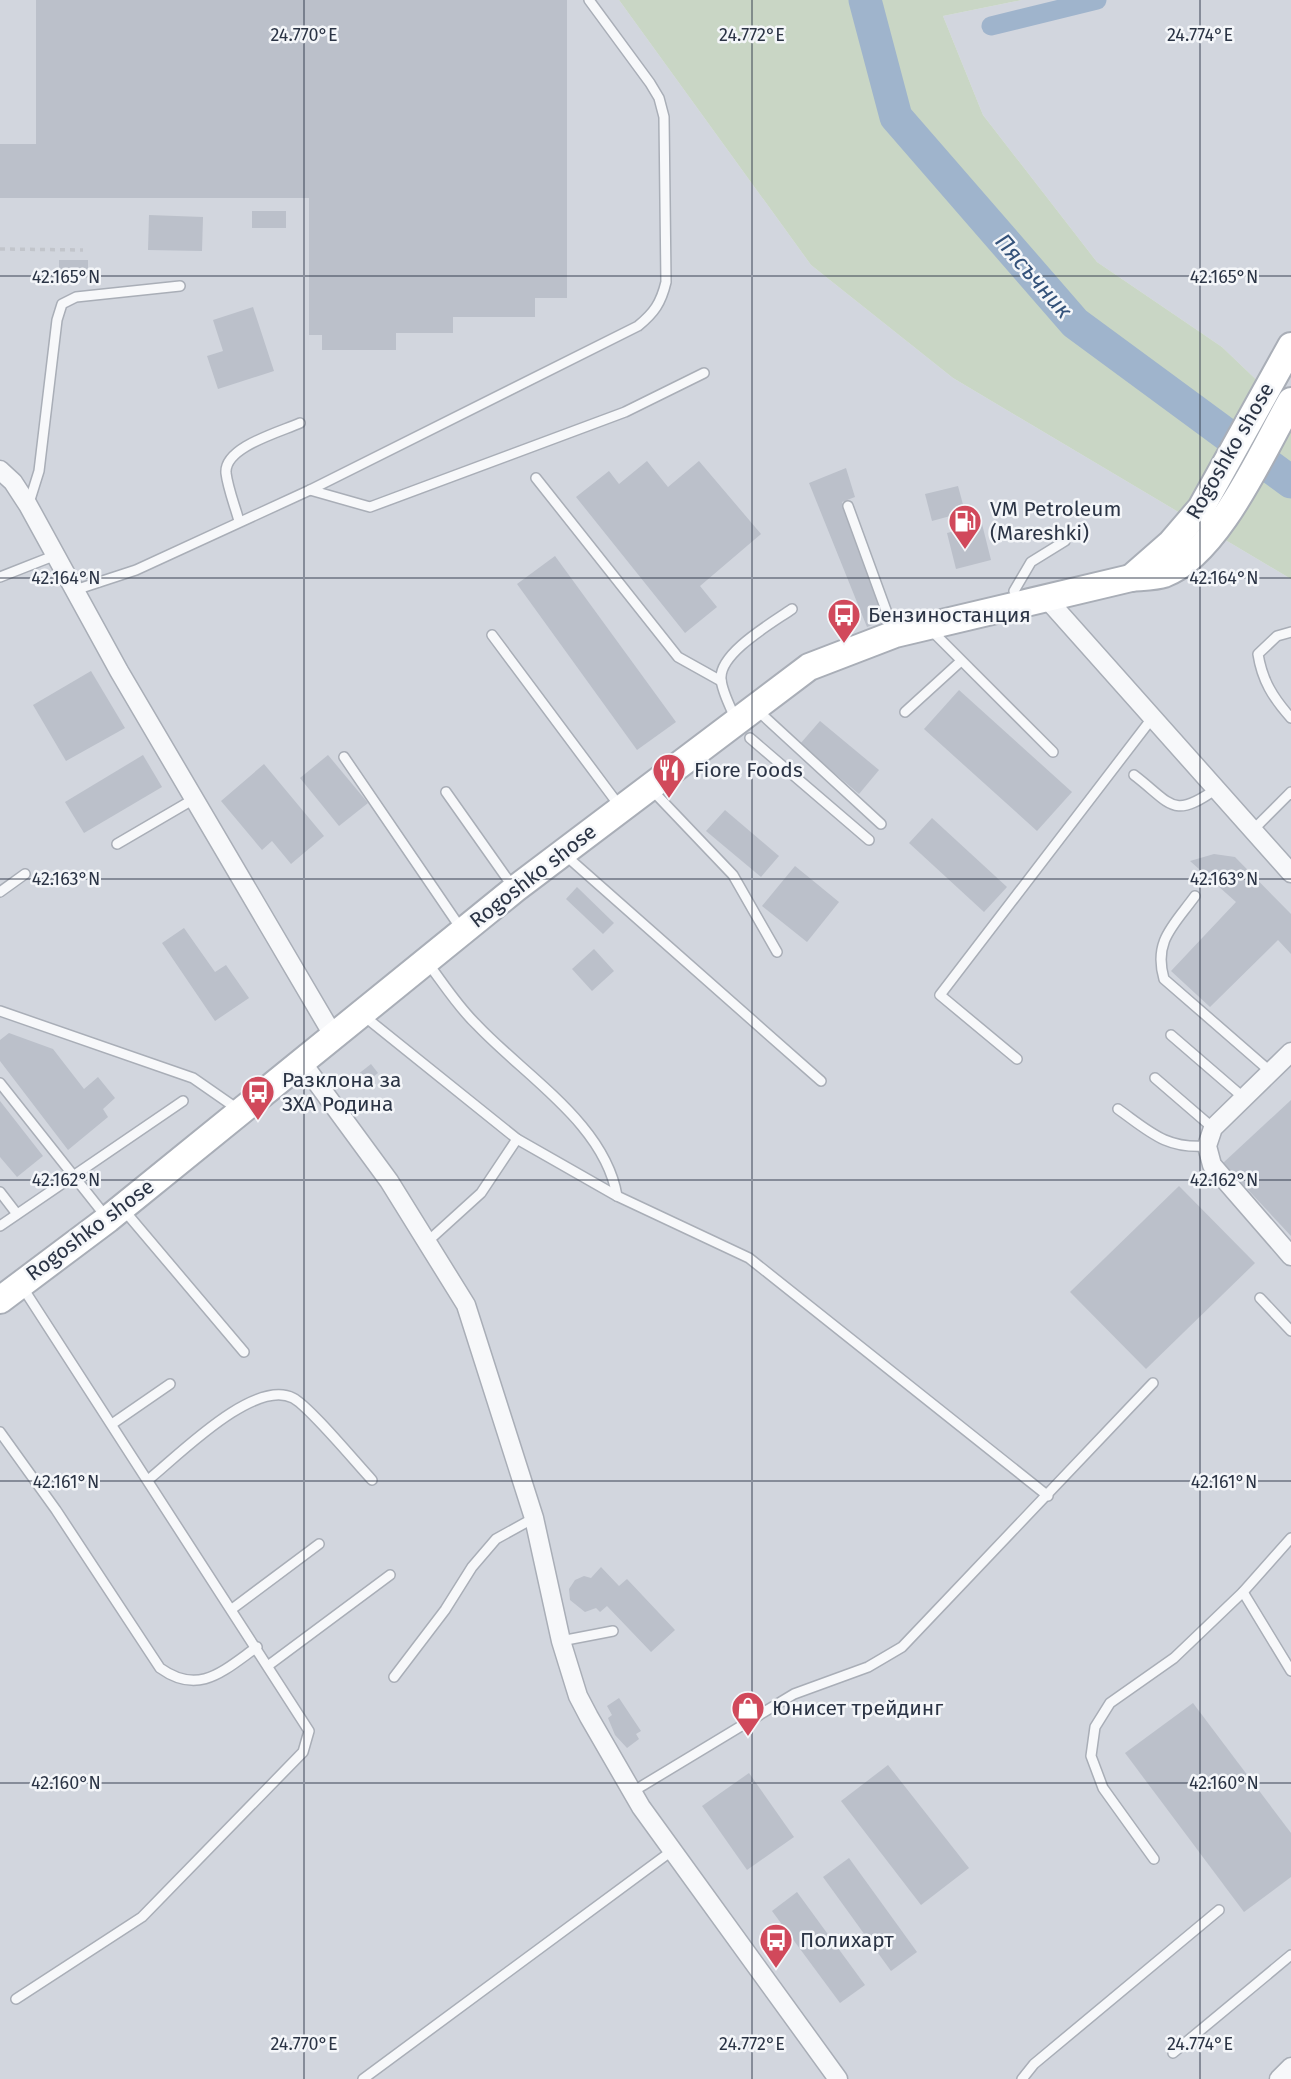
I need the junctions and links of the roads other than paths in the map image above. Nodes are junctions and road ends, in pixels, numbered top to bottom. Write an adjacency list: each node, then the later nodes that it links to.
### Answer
1 (589, 0): 9 (lane)
2 (180, 286): 10 (lane)
3 (1284, 357): 12 (main road, Rogoshko shose)
4 (704, 373): 9 (lane)
5 (1291, 401): 12 (main road, Rogoshko shose)
6 (300, 424): 13 (lane)
7 (0, 470): 10 (street)
8 (536, 478): 26 (lane)
9 (310, 490): 13 (lane)
10 (28, 505): 15 (street)
11 (848, 506): 23 (lane)
12 (1213, 514): 19 (main road, Rogoshko shose)
13 (239, 521): 17 (lane)
14 (1065, 541): 18 (lane)
15 (56, 555): 16 (lane); 17 (street)
16 (0, 577)
17 (75, 590): 38 (street)
18 (1014, 591)
19 (1046, 599): 21 (main road, Rogoshko shose); 28 (street)
20 (792, 609): 26 (lane)
21 (927, 626): 23 (main road, Rogoshko shose); 25 (lane)
22 (1291, 632): 29 (lane)
23 (895, 634): 30 (main road, Rogoshko shose)
24 (492, 635): 39 (lane)
25 (961, 661): 27 (lane); 31 (lane)
26 (721, 681): 30 (lane)
27 (905, 712)
28 (1153, 718): 35 (street); 58 (lane)
29 (1291, 718)
30 (747, 722): 34 (main road, Rogoshko shose); 40 (lane); 42 (lane)
31 (1053, 751)
32 (344, 757): 50 (lane)
33 (1133, 775): 35 (lane)
34 (649, 787): 39 (main road, Rogoshko shose); 51 (lane)
35 (1216, 789): 41 (street)
36 (446, 792): 47 (lane)
37 (1291, 792): 41 (lane)
38 (194, 799): 43 (lane); 55 (street)
39 (621, 808): 44 (main road, Rogoshko shose)
40 (881, 824)
41 (1253, 830): 45 (street)
42 (869, 840)
43 (117, 844)
44 (562, 852): 47 (main road, Rogoshko shose); 62 (lane)
45 (1291, 873)
46 (25, 874): 48 (lane)
47 (514, 889): 50 (main road, Rogoshko shose)
48 (0, 891)
49 (1195, 896): 60 (lane)
50 (463, 931): 52 (main road, Rogoshko shose)
51 (777, 952)
52 (426, 961): 54 (main road, Rogoshko shose); 73 (lane)
53 (0, 1011): 67 (lane)
54 (360, 1013): 55 (main road, Rogoshko shose); 69 (lane)
55 (333, 1035): 59 (main road, Rogoshko shose)
56 (1171, 1035): 64 (lane)
57 (1291, 1052): 60 (street)
58 (1017, 1059)
59 (301, 1061): 67 (main road, Rogoshko shose); 77 (street)
60 (1271, 1072): 64 (street)
61 (1155, 1078): 68 (lane)
62 (821, 1081)
63 (0, 1083): 71 (lane)
64 (1244, 1098): 68 (street)
65 (183, 1101): 71 (lane)
66 (1118, 1109): 70 (lane)
67 (240, 1111): 75 (main road, Rogoshko shose)
68 (1213, 1128): 70 (street)
69 (517, 1139): 73 (lane); 77 (lane)
70 (1207, 1146): 78 (street)
71 (75, 1177): 74 (lane); 75 (lane)
72 (0, 1192): 74 (lane)
73 (617, 1196): 89 (lane)
74 (18, 1214): 76 (lane)
75 (115, 1214): 79 (main road, Rogoshko shose); 82 (lane)
76 (0, 1226)
77 (427, 1242): 90 (street)
78 (1291, 1256)
79 (10, 1292): 85 (lane)
80 (1260, 1298): 81 (lane)
81 (1291, 1331)
82 (244, 1352)
83 (1153, 1383): 89 (lane)
84 (170, 1384): 85 (lane)
85 (112, 1424): 87 (lane)
86 (0, 1432): 98 (lane)
87 (148, 1480): 88 (lane); 95 (lane)
88 (372, 1480)
89 (1048, 1496): 102 (lane)
90 (534, 1518): 97 (street); 101 (lane)
91 (1291, 1538): 94 (lane)
92 (319, 1544): 95 (lane)
93 (390, 1575): 99 (lane)
94 (1243, 1592): 100 (lane); 104 (lane)
95 (232, 1609): 98 (lane)
96 (613, 1630): 97 (lane)
97 (561, 1641): 102 (street)
98 (257, 1647): 99 (lane)
99 (269, 1665): 107 (lane)
100 (1291, 1671)
101 (394, 1677)
102 (632, 1792): 103 (street)
103 (673, 1850): 110 (lane); 111 (street)
104 (1154, 1859)
105 (1219, 1910): 112 (lane)
106 (1291, 1955): 108 (lane)
107 (16, 1999)
108 (1173, 2053)
109 (1291, 2067): 113 (street)
110 (363, 2079)
111 (838, 2079)
112 (1021, 2079)
113 (1279, 2079)

